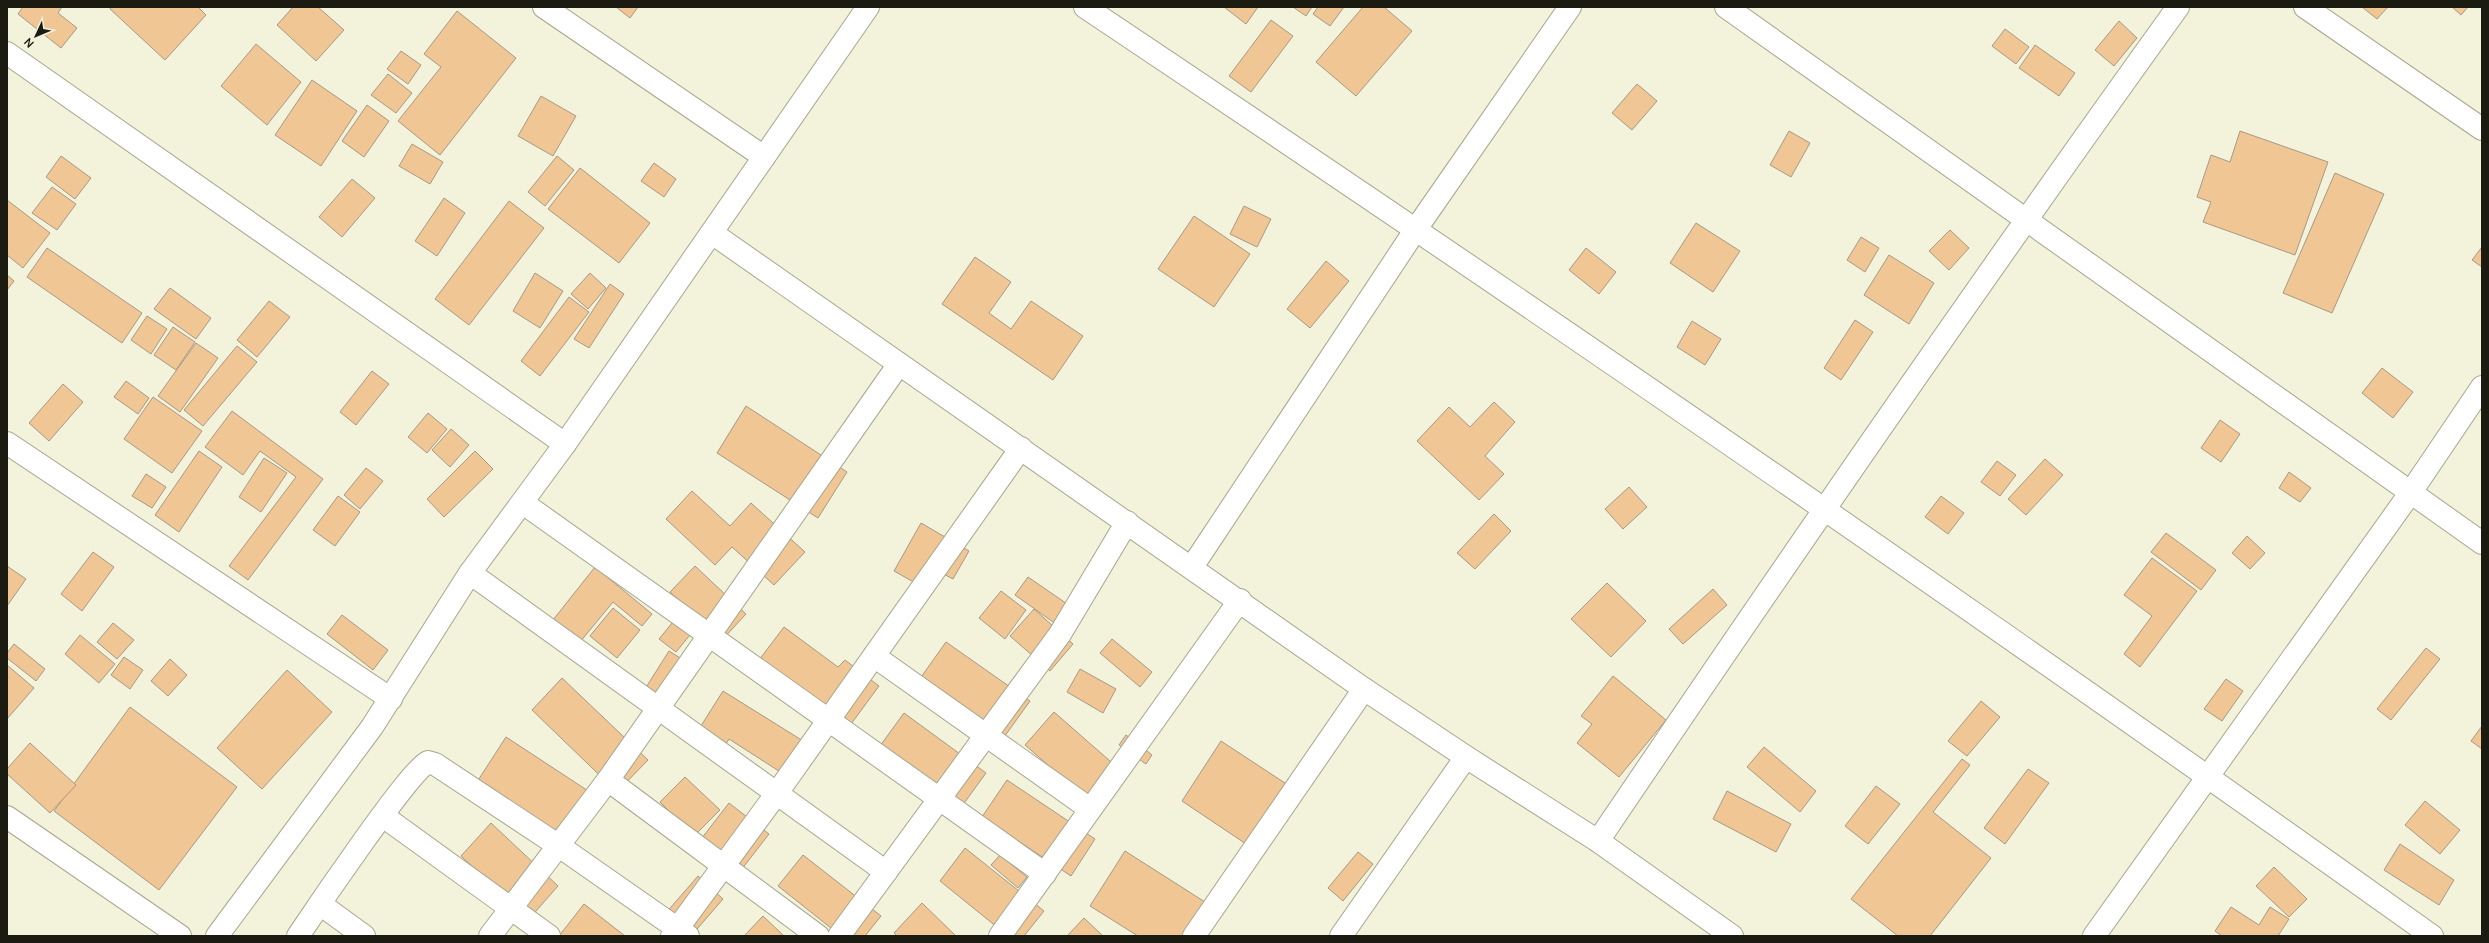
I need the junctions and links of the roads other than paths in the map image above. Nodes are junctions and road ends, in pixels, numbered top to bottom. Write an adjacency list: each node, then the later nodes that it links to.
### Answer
1 (544, 7): 10 (street)
2 (868, 7): 10 (street)
3 (1085, 7): 12 (street)
4 (1570, 7): 12 (street)
5 (1726, 7): 11 (street)
6 (2178, 7): 11 (street)
7 (2305, 7): 9 (street)
8 (7, 53): 17 (street)
9 (2482, 129)
10 (764, 157): 13 (street)
11 (2026, 218): 19 (street); 21 (street)
12 (1416, 229): 21 (street); 24 (street)
13 (712, 233): 14 (street); 17 (street)
14 (899, 364): 18 (street); 27 (street)
15 (2482, 386): 19 (street)
16 (7, 443): 30 (street)
17 (565, 444): 20 (street)
18 (1021, 448): 22 (street); 28 (street)
19 (2411, 492): 23 (street); 35 (street)
20 (523, 503): 25 (street); 27 (street)
21 (1823, 508): 35 (street); 42 (street)
22 (1127, 522): 24 (street); 33 (street)
23 (2482, 543)
24 (1192, 567): 26 (street)
25 (470, 573): 30 (street); 31 (street)
26 (1240, 600): 29 (street); 39 (street)
27 (709, 635): 31 (street); 32 (street)
28 (874, 656): 32 (street); 33 (street)
29 (1364, 689): 34 (street); 59 (street)
30 (391, 699): 51 (street)
31 (658, 708): 36 (street); 37 (street)
32 (828, 719): 37 (street); 38 (street)
33 (985, 735): 38 (street); 39 (street)
34 (1466, 757): 42 (street); 60 (street)
35 (2208, 776): 62 (street); 63 (street)
36 (608, 780): 43 (street); 44 (street)
37 (777, 793): 44 (street); 45 (street)
38 (939, 799): 45 (street); 46 (street)
39 (1090, 809): 46 (street)
40 (383, 816): 43 (street); 47 (street); 48 (street)
41 (7, 817): 50 (street)
42 (1598, 841): 61 (street)
43 (559, 846): 48 (street); 49 (street)
44 (723, 866): 49 (street); 56 (street)
45 (886, 872): 57 (street)
46 (1045, 874): 58 (street)
47 (320, 904): 52 (street); 53 (street)
48 (511, 908): 54 (street); 55 (street)
49 (679, 933)
50 (180, 936)
51 (217, 936)
52 (298, 936)
53 (364, 936)
54 (490, 936)
55 (549, 936)
56 (818, 936)
57 (839, 936)
58 (1000, 936)
59 (1194, 936)
60 (1341, 936)
61 (1732, 936)
62 (2094, 936)
63 (2432, 936)

